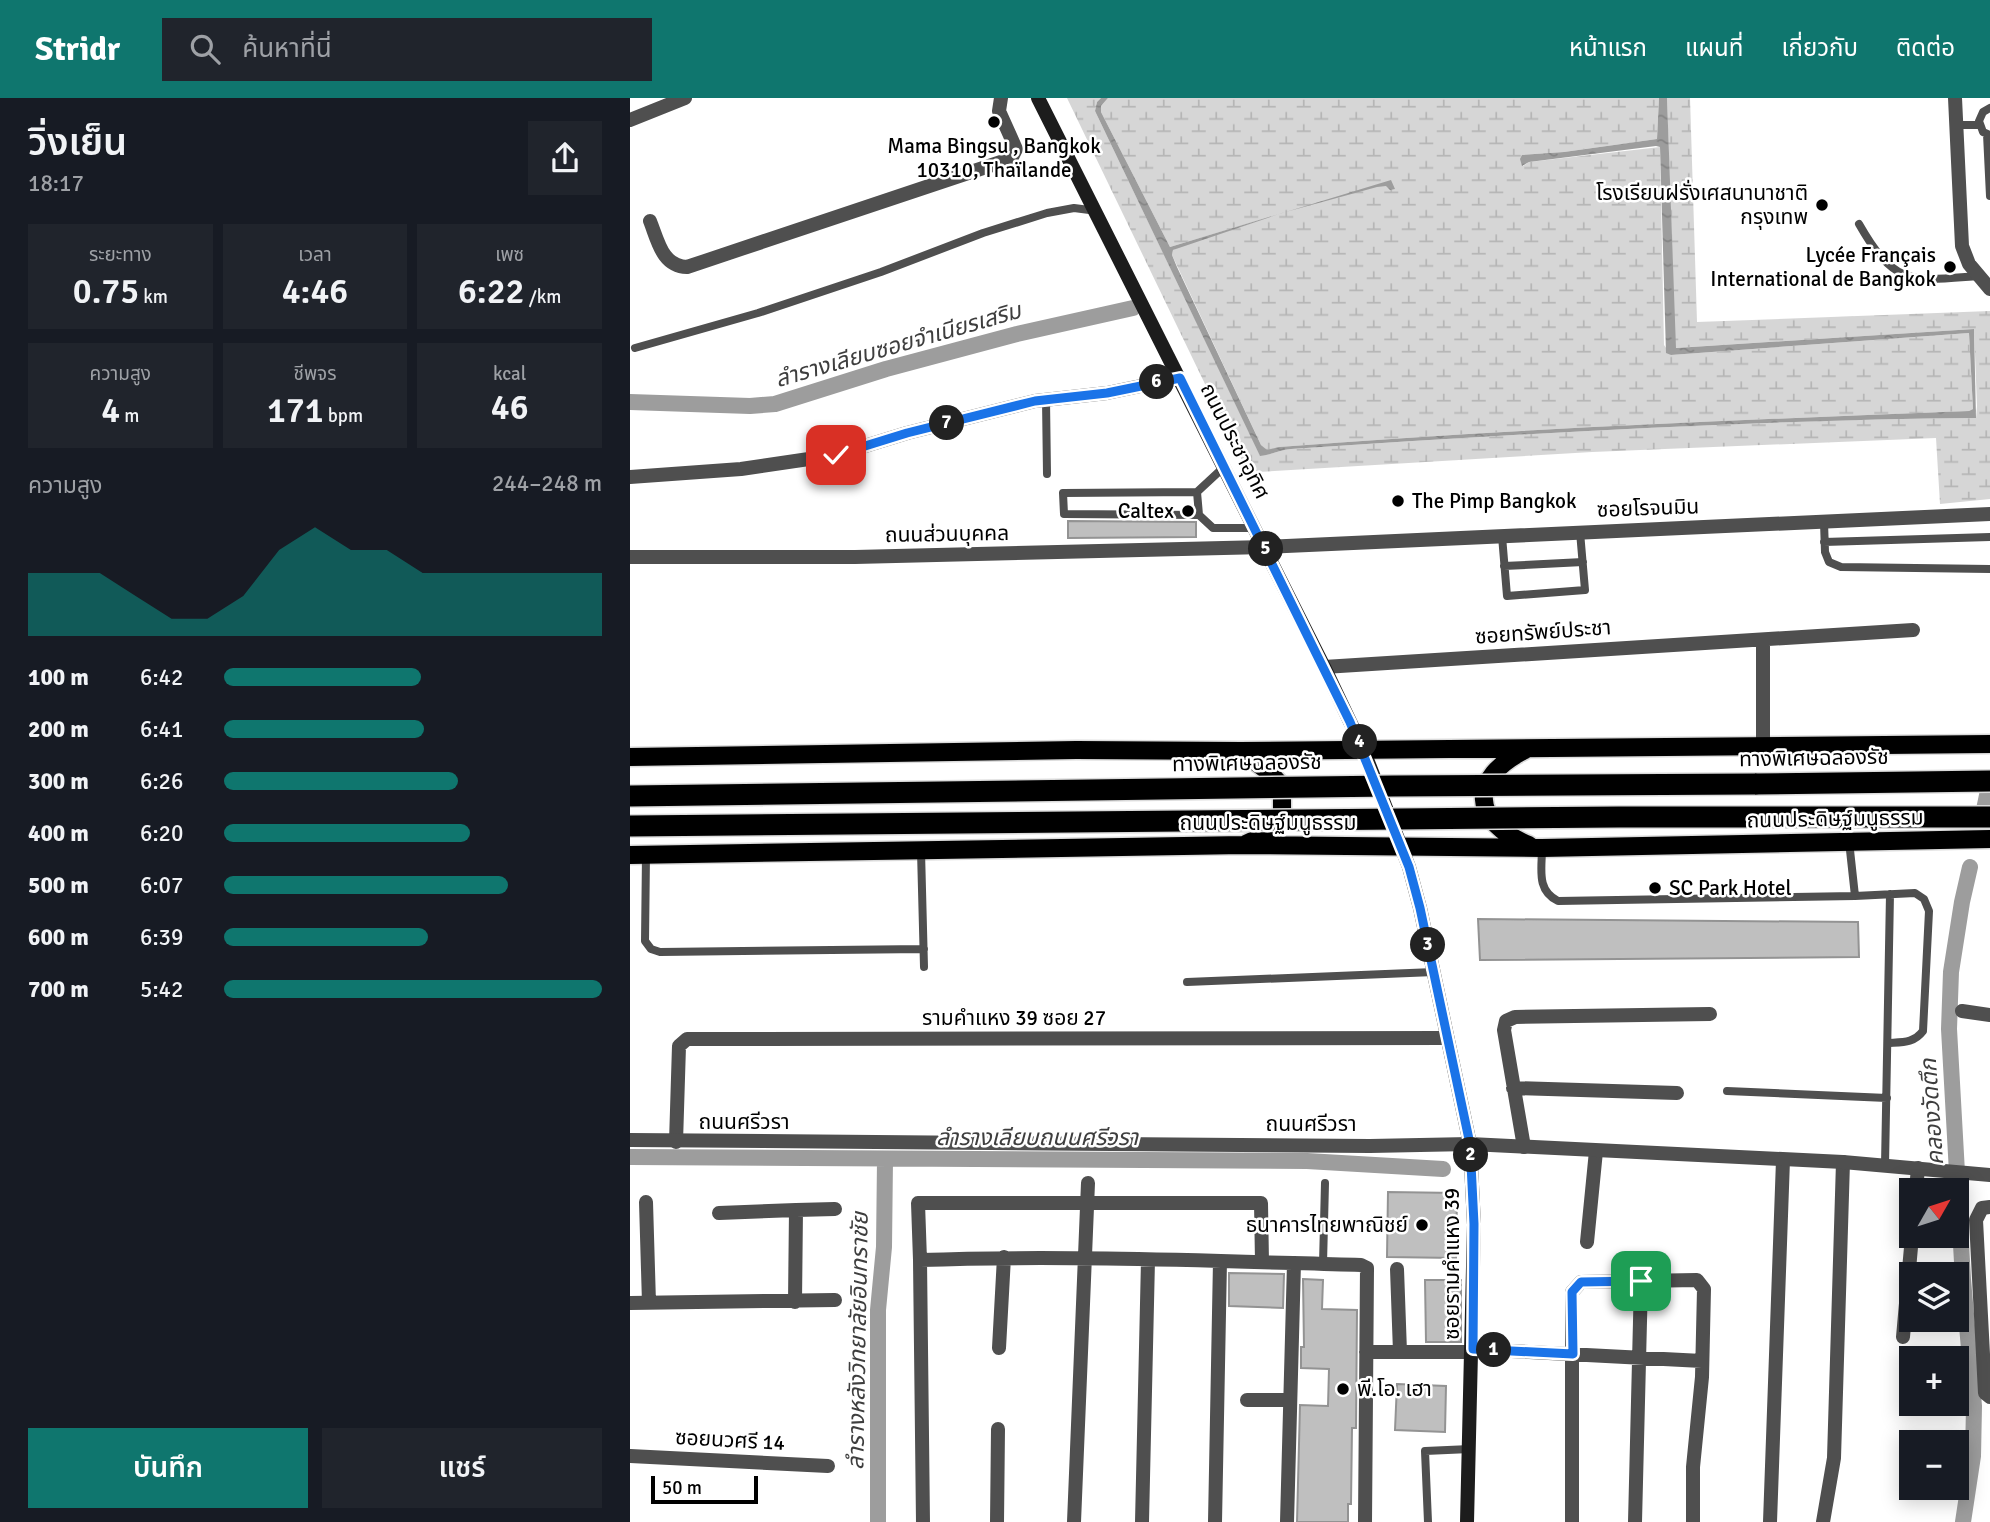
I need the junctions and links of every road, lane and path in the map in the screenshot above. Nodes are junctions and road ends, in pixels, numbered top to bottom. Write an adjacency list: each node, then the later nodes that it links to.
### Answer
1 (685, 98): 6 (street)
2 (1002, 98): 12 (street)
3 (1038, 98): 11 (main road, ถนนประชาอุทิศ)
4 (1955, 98): 7 (street)
5 (1990, 108): 8 (lane)
6 (630, 120)
7 (1955, 125): 8 (lane); 14 (street)
8 (1979, 125): 9 (lane)
9 (1988, 135): 10 (lane)
10 (1990, 196)
11 (1097, 211): 16 (lane); 17 (main road, ถนนประชาอุทิศ)
12 (650, 221)
13 (1859, 224): 14 (lane)
14 (1979, 276): 15 (street)
15 (1990, 289)
16 (635, 348)
17 (1180, 378): 18 (street); 19 (main road, ถนนประชาอุทิศ)
18 (1046, 400): 20 (lane); 21 (street)
19 (1224, 467): 22 (lane); 26 (main road, ถนนประชาอุทิศ)
20 (1047, 474)
21 (630, 477)
22 (1197, 492): 24 (lane); 24 (lane)
23 (1990, 514): 25 (street, ซอยโรจนมิน)
24 (1199, 515): 26 (lane)
25 (1824, 522): 27 (street, ซอยโรจนมิน); 30 (lane)
26 (1256, 528): 31 (main road, ถนนประชาอุทิศ)
27 (1580, 532): 28 (street, ซอยโรจนมิน); 33 (lane)
28 (1502, 536): 31 (street, ซอยโรจนมิน); 34 (lane)
29 (1990, 537): 30 (lane)
30 (1824, 542): 35 (lane)
31 (1265, 547): 32 (street, ถนนส่วนบุคคล); 38 (main road, ถนนประชาอุทิศ)
32 (630, 557)
33 (1583, 562): 34 (lane); 34 (lane)
34 (1504, 566)
35 (1990, 569)
36 (1913, 630): 37 (street, ซอยทรัพย์ประชา)
37 (1763, 640): 38 (street, ซอยทรัพย์ประชา); 41 (street)
38 (1324, 667): 42 (main road, ถนนประชาอุทิศ)
39 (1990, 744): 41 (main road)
40 (1529, 748): 41 (main road); 42 (main road); 53 (main road)
41 (1763, 748)
42 (1363, 749): 43 (main road); 52 (main road, ถนนประชาอุทิศ)
43 (1241, 751): 44 (main road); 51 (main road)
44 (630, 757)
45 (1990, 781): 46 (highway, ทางพิเศษฉลองรัช, bridge)
46 (630, 796)
47 (1990, 817): 48 (highway, bridge)
48 (630, 826)
49 (1990, 839): 50 (main road, ถนนประดิษฐ์มนูธรรม)
50 (1850, 841): 53 (main road, ถนนประดิษฐ์มนูธรรม); 57 (lane)
51 (1244, 845): 52 (main road, ถนนประดิษฐ์มนูธรรม); 54 (main road, ถนนประดิษฐ์มนูธรรม)
52 (1401, 846): 53 (main road, ถนนประดิษฐ์มนูธรรม); 60 (main road, ซอยรามคำแหง 39)
53 (1538, 847): 57 (lane)
54 (921, 851): 55 (main road, ถนนประดิษฐ์มนูธรรม); 58 (lane)
55 (638, 855): 58 (lane)
56 (1890, 894): 57 (lane); 66 (lane); 66 (lane)
57 (1855, 896)
58 (924, 949): 59 (lane)
59 (925, 967)
60 (1434, 972): 61 (lane); 65 (main road, ซอยรามคำแหง 39)
61 (1187, 982)
62 (1962, 1011): 64 (street)
63 (1710, 1014): 67 (street)
64 (1990, 1016)
65 (1447, 1038): 72 (street, รามคำแหง 39 ซอย 27); 73 (main road, ซอยรามคำแหง 39)
66 (1888, 1043): 70 (lane)
67 (1513, 1087): 69 (street); 74 (street)
68 (1727, 1091): 70 (lane)
69 (1677, 1093)
70 (1887, 1098): 78 (lane)
71 (630, 1140): 72 (street, ถนนศรีวรา)
72 (676, 1142): 73 (street, ถนนศรีวรา)
73 (1470, 1144): 74 (street, ถนนศรีวรา); 109 (main road, ซอยรามคำแหง 39)
74 (1524, 1147): 75 (street, ถนนศรีวรา)
75 (1596, 1151): 76 (street, ถนนศรีวรา); 90 (street)
76 (1783, 1160): 77 (street, ถนนศรีวรา); 134 (street)
77 (1843, 1162): 78 (street, ถนนศรีวรา); 135 (street)
78 (1885, 1165): 79 (street, ถนนศรีวรา)
79 (1918, 1168): 80 (street, ถนนศรีวรา); 81 (street)
80 (1990, 1175)
81 (1917, 1178)
82 (1088, 1183): 85 (street)
83 (1325, 1183): 99 (lane)
84 (646, 1202): 105 (street)
85 (1088, 1204): 93 (street); 94 (street); 97 (street)
86 (1990, 1207): 106 (street)
87 (835, 1209): 88 (street)
88 (796, 1210): 89 (street); 103 (street)
89 (719, 1213)
90 (1587, 1242)
91 (1911, 1248): 107 (street)
92 (1004, 1257): 93 (street); 94 (street); 108 (street)
93 (920, 1260): 122 (street)
94 (1086, 1260): 95 (street); 124 (street)
95 (1148, 1260): 96 (street); 125 (street)
96 (1220, 1261): 97 (street); 126 (street)
97 (1262, 1262): 98 (street)
98 (1294, 1263): 99 (street); 116 (street)
99 (1323, 1264): 110 (street)
100 (1398, 1269): 111 (street)
101 (1641, 1281): 112 (street); 113 (street); 114 (street)
102 (835, 1300): 103 (street)
103 (795, 1301): 105 (street)
104 (630, 1303): 105 (street)
105 (649, 1303)
106 (1985, 1313): 115 (street)
107 (1903, 1337)
108 (999, 1349)
109 (1473, 1350): 111 (street); 112 (street); 119 (main road, ซอยรามคำแหง 39)
110 (1366, 1352): 111 (street); 128 (street)
111 (1400, 1352)
112 (1573, 1354): 113 (street); 131 (street)
113 (1639, 1357): 114 (street); 132 (street)
114 (1702, 1361): 133 (street)
115 (1990, 1397)
116 (1290, 1400): 117 (street); 127 (street)
117 (1247, 1401)
118 (999, 1429): 123 (street)
119 (1470, 1449): 129 (lane); 130 (main road, ซอยรามคำแหง 39)
120 (630, 1456): 121 (street, ซอยนวศรี 14)
121 (828, 1466)
122 (923, 1522)
123 (997, 1522)
124 (1074, 1522)
125 (1142, 1522)
126 (1215, 1522)
127 (1287, 1522)
128 (1365, 1522)
129 (1428, 1522)
130 (1467, 1522)
131 (1572, 1522)
132 (1635, 1522)
133 (1693, 1522)
134 (1770, 1522)
135 (1824, 1522)

